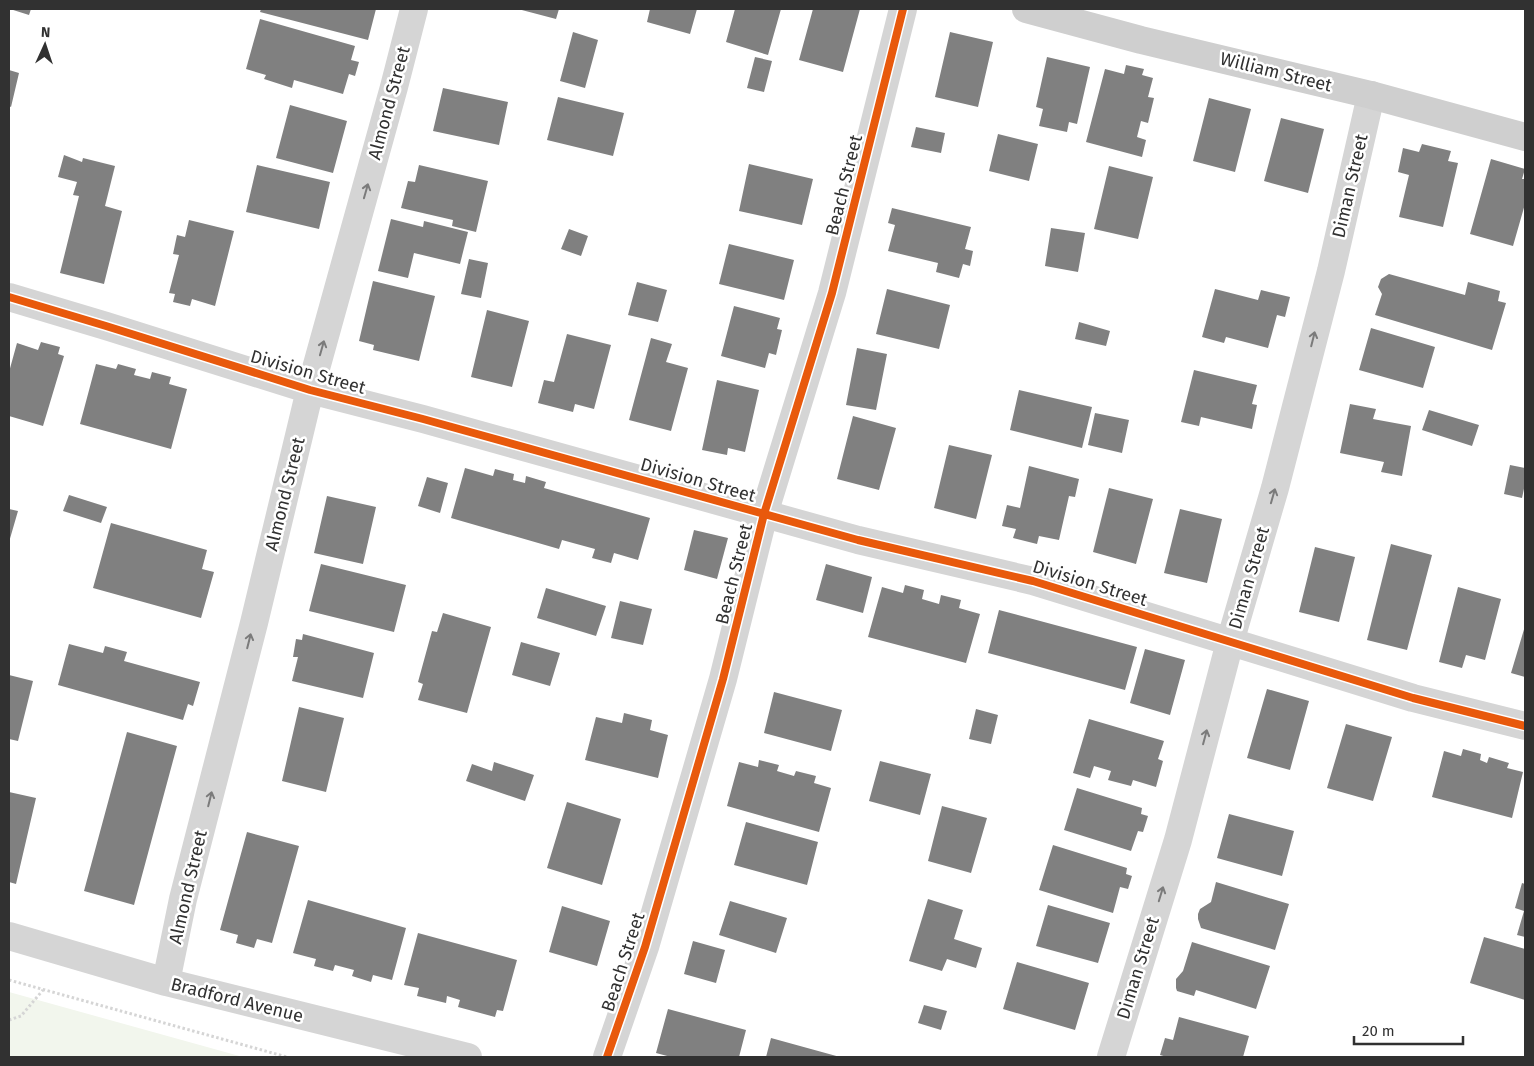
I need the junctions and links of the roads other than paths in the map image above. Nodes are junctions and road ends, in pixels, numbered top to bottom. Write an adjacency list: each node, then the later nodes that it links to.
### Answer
1 (414, 9): 7 (street, Almond Street, one-way to 1)
2 (903, 9): 8 (street, Beach Street)
3 (1026, 9): 4 (main road, William Street)
4 (1371, 95): 5 (main road, William Street); 9 (street, Diman Street, one-way to 4)
5 (1525, 137)
6 (9, 297): 7 (street, Division Street)
7 (310, 390): 8 (street, Division Street); 12 (street, Almond Street, one-way to 7)
8 (764, 514): 9 (street, Division Street); 14 (street, Beach Street)
9 (1230, 642): 10 (street, Division Street); 15 (street, Diman Street, one-way to 9)
10 (1525, 726)
11 (9, 936): 12 (street, Bradford Avenue)
12 (166, 982): 13 (street, Bradford Avenue)
13 (468, 1057)
14 (607, 1057)
15 (1111, 1057)

